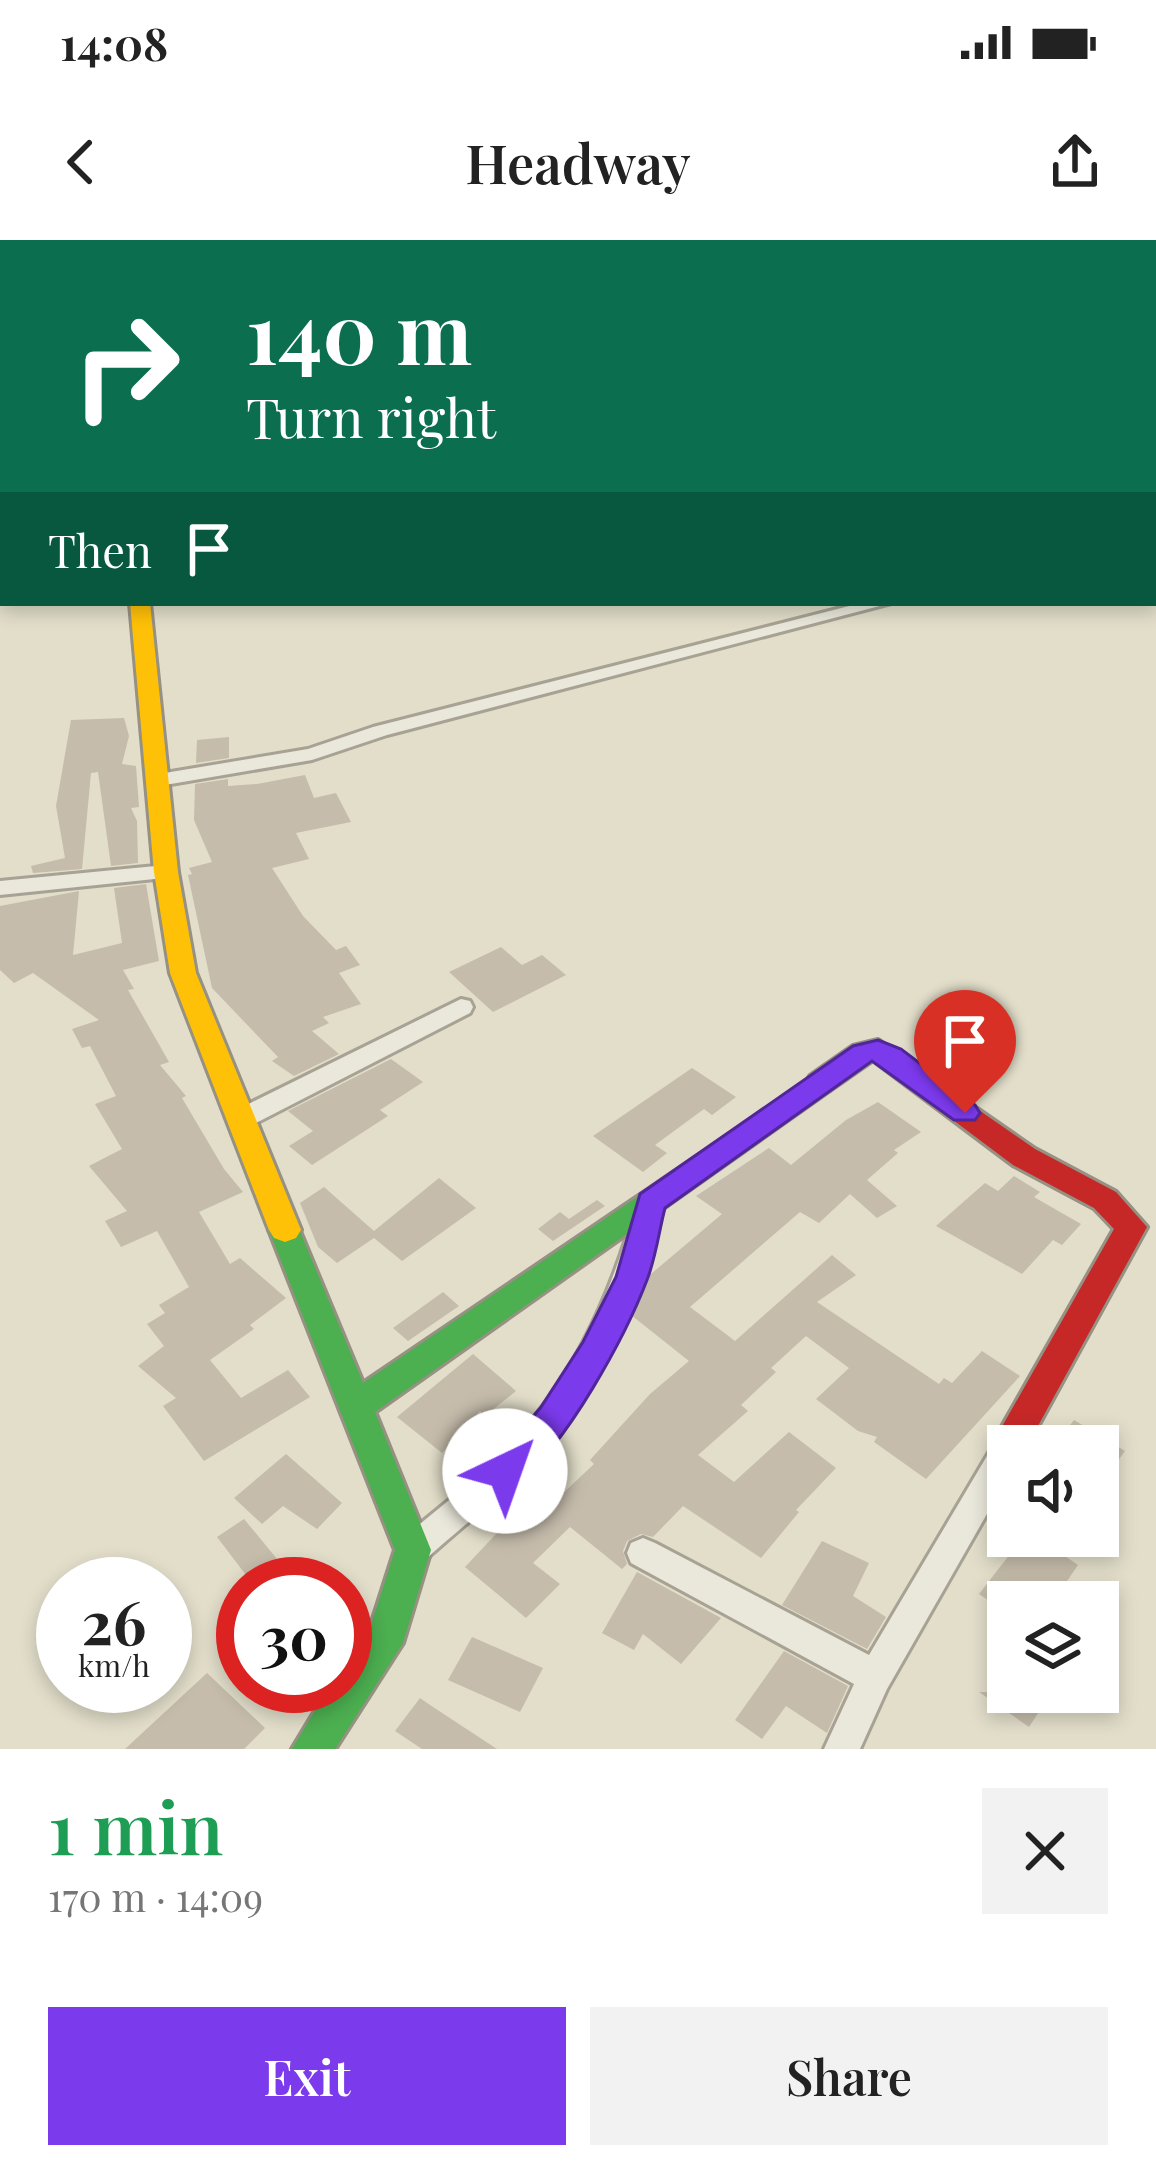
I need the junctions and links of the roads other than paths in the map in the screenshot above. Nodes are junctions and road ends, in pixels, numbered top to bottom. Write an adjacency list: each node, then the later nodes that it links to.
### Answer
1 (140, 606): 3 (street)
2 (870, 606): 3 (street)
3 (159, 780): 4 (street)
4 (166, 872): 5 (street); 7 (street)
5 (0, 888)
6 (461, 1006): 7 (street)
7 (241, 1119): 9 (street)
8 (651, 1202): 9 (street); 10 (street); 12 (street)
9 (354, 1408): 12 (street)
10 (1020, 1425)
11 (987, 1483): 14 (street)
12 (412, 1550): 15 (street)
13 (643, 1553): 14 (street)
14 (875, 1677): 16 (street)
15 (312, 1749)
16 (842, 1749)

